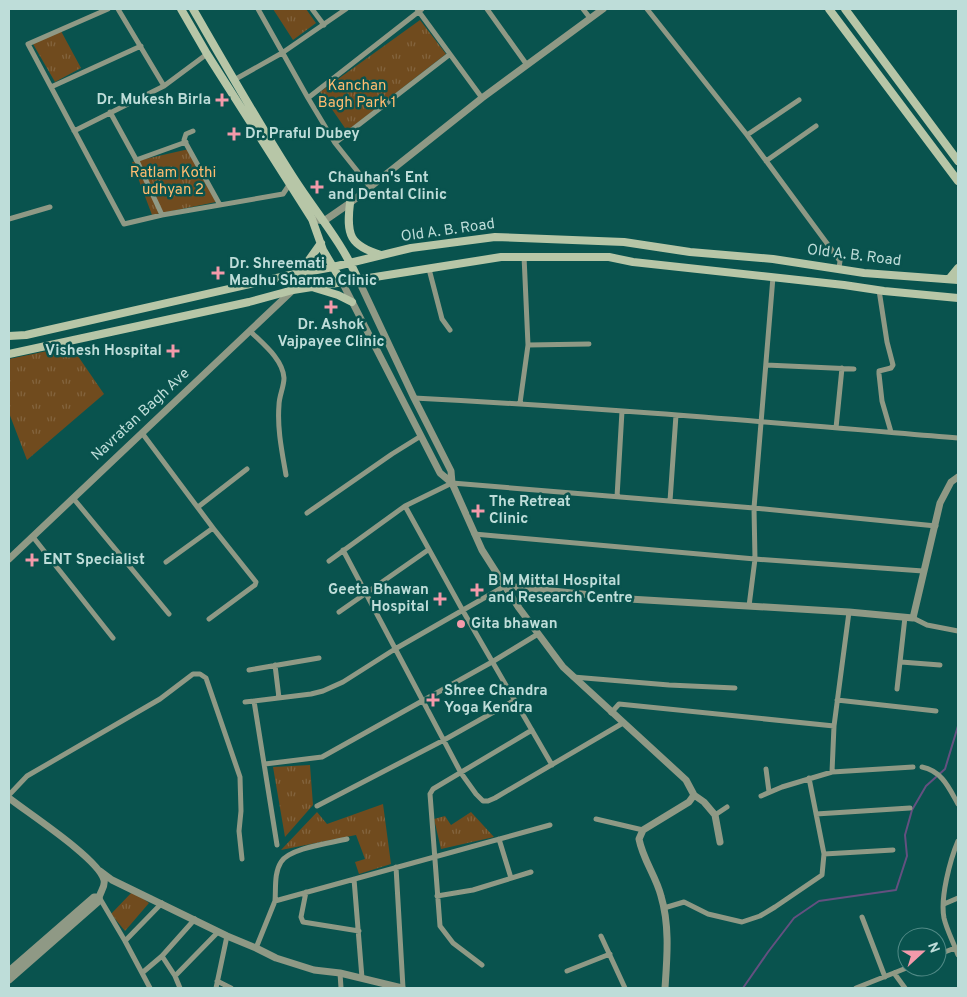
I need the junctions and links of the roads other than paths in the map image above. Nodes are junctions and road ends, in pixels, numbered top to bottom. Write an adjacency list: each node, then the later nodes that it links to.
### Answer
1 (108, 9): 24 (street)
2 (118, 9): 17 (street)
3 (181, 9): 19 (main road)
4 (193, 9): 22 (main road)
5 (258, 9): 18 (street)
6 (312, 9): 16 (street)
7 (346, 9): 16 (street)
8 (487, 9): 21 (street)
9 (583, 9): 15 (street)
10 (603, 9): 15 (street)
11 (647, 9): 32 (street)
12 (830, 9): 38 (main road)
13 (845, 9): 37 (main road)
14 (419, 10): 20 (street); 25 (street)
15 (590, 18): 21 (street)
16 (324, 25): 18 (street)
17 (141, 46): 23 (street); 24 (street)
18 (282, 53): 22 (street); 25 (street)
19 (207, 54): 23 (street); 39 (main road)
20 (449, 55): 26 (street); 34 (street)
21 (527, 65): 26 (street)
22 (234, 80): 41 (main road)
23 (164, 86): 28 (street)
24 (51, 87): 30 (street)
25 (308, 98): 34 (street)
26 (482, 98): 40 (street)
27 (799, 100): 32 (street)
28 (110, 112): 30 (street); 35 (street)
29 (816, 126): 36 (street)
30 (74, 131): 45 (street)
31 (193, 131): 33 (street)
32 (747, 135): 36 (street)
33 (186, 142): 35 (street); 43 (street)
34 (335, 143): 40 (street)
35 (136, 160): 45 (street)
36 (766, 161): 55 (street)
37 (958, 161)
38 (958, 180)
39 (289, 184): 41 (street); 43 (street); 47 (main road)
40 (370, 187): 42 (street)
41 (300, 189): 48 (main road)
42 (350, 203): 48 (street); 50 (main road)
43 (220, 205): 45 (street)
44 (50, 207): 46 (street)
45 (162, 215)
46 (9, 219)
47 (312, 219): 48 (street); 49 (main road)
48 (324, 221): 52 (main road)
49 (321, 243): 53 (main road); 57 (main road)
50 (381, 255): 52 (main road, Old A. B. Road); 55 (main road, Old A. B. Road)
51 (524, 256): 54 (main road, Old A. B. Road); 58 (main road, Old A. B. Road); 72 (street)
52 (351, 263): 53 (main road, Old A. B. Road); 59 (main road)
53 (333, 267): 57 (main road, Old A. B. Road); 62 (main road)
54 (429, 268): 59 (main road, Old A. B. Road); 69 (street)
55 (839, 268): 60 (main road, Old A. B. Road)
56 (958, 268): 60 (main road)
57 (299, 274): 70 (main road, Old A. B. Road)
58 (773, 277): 65 (main road, Old A. B. Road); 74 (street)
59 (358, 279): 62 (main road, Old A. B. Road); 77 (street)
60 (948, 279): 61 (main road, Old A. B. Road)
61 (958, 280)
62 (342, 282): 63 (main road, Old A. B. Road); 67 (street)
63 (311, 287): 64 (main road, Old A. B. Road); 67 (main road)
64 (293, 290): 68 (street, Navratan Bagh Ave); 73 (main road, Old A. B. Road)
65 (879, 290): 66 (main road, Old A. B. Road); 83 (street)
66 (958, 298)
67 (352, 302): 85 (street)
68 (250, 330): 84 (street, Navratan Bagh Ave); 88 (street)
69 (450, 330)
70 (9, 336)
71 (589, 344): 72 (street)
72 (528, 345): 78 (street)
73 (9, 354)
74 (766, 365): 75 (street); 81 (street)
75 (842, 368): 76 (street); 82 (street)
76 (854, 368)
77 (414, 398): 78 (street); 90 (street)
78 (520, 403): 79 (street)
79 (622, 411): 80 (street); 91 (street)
80 (676, 415): 81 (street); 93 (street)
81 (762, 421): 82 (street); 96 (street)
82 (836, 428): 83 (street)
83 (891, 432): 86 (street)
84 (142, 433): 92 (street, Navratan Bagh Ave); 95 (street)
85 (421, 436): 90 (street); 97 (street)
86 (958, 438)
87 (247, 469): 95 (street)
88 (286, 475)
89 (958, 477): 98 (street)
90 (452, 484): 91 (street); 94 (street); 100 (street)
91 (617, 497): 93 (street)
92 (73, 498): 101 (street, Navratan Bagh Ave); 115 (street)
93 (670, 501): 96 (street)
94 (405, 506): 102 (street); 103 (street)
95 (198, 507): 99 (street)
96 (754, 508): 98 (street); 104 (street)
97 (307, 513)
98 (936, 526): 108 (street)
99 (214, 528): 107 (street); 118 (street)
100 (474, 534): 104 (street); 109 (street)
101 (33, 537): 105 (street, Navratan Bagh Ave); 121 (street)
102 (343, 550): 106 (street); 110 (street)
103 (428, 550): 110 (street); 112 (street)
104 (755, 558): 108 (street); 111 (street)
105 (9, 559)
106 (329, 561)
107 (166, 562)
108 (923, 571): 117 (street)
109 (505, 586): 111 (street); 112 (street); 120 (street)
110 (366, 593): 113 (street); 122 (street)
111 (749, 606): 114 (street)
112 (462, 611): 122 (street); 124 (street)
113 (339, 612)
114 (849, 612): 116 (street); 134 (street)
115 (169, 614)
116 (904, 617): 117 (street); 125 (street)
117 (913, 618): 119 (street)
118 (209, 619)
119 (958, 630)
120 (538, 634): 124 (street); 129 (street)
121 (113, 638)
122 (395, 649): 132 (street); 136 (street)
123 (319, 658): 127 (street)
124 (492, 662): 133 (street); 136 (street)
125 (901, 662): 126 (street); 131 (street)
126 (940, 665)
127 (275, 666): 128 (street); 132 (street)
128 (249, 670)
129 (573, 677): 130 (street); 139 (street)
130 (735, 688)
131 (897, 689)
132 (279, 698): 135 (street)
133 (515, 700): 142 (street); 143 (street)
134 (837, 700): 138 (street); 141 (street)
135 (254, 701): 137 (street); 144 (street)
136 (423, 701): 143 (street); 144 (street)
137 (245, 702)
138 (936, 711)
139 (611, 713): 140 (street); 141 (street)
140 (623, 723): 145 (street); 153 (street)
141 (834, 726): 149 (street)
142 (532, 730): 145 (street); 150 (street)
143 (444, 740): 150 (street); 157 (street)
144 (265, 764): 169 (street)
145 (552, 765): 150 (street)
146 (913, 767): 149 (street)
147 (922, 767): 156 (street)
148 (766, 769): 152 (street)
149 (832, 772): 151 (street)
150 (461, 773): 172 (street)
151 (809, 778): 152 (street); 160 (street)
152 (769, 792): 155 (street)
153 (694, 795): 161 (street); 164 (street)
154 (9, 796): 173 (street); 175 (street)
155 (761, 796)
156 (958, 804)
157 (317, 806)
158 (727, 807): 161 (street)
159 (910, 808): 160 (street)
160 (816, 814): 171 (street)
161 (714, 815): 168 (street)
162 (596, 819): 164 (street)
163 (550, 825): 166 (street)
164 (643, 830): 186 (street)
165 (347, 839): 183 (street)
166 (499, 839): 172 (street); 177 (street)
167 (958, 841): 185 (street)
168 (720, 842)
169 (277, 845)
170 (893, 850): 171 (street)
171 (824, 854): 186 (street)
172 (434, 857): 174 (street); 180 (street)
173 (242, 859)
174 (396, 867): 178 (street); 217 (street)
175 (100, 871): 181 (street); 184 (street)
176 (531, 872): 177 (street)
177 (511, 878): 180 (street)
178 (354, 879): 179 (street); 190 (street)
179 (306, 892): 183 (street); 190 (street)
180 (438, 896): 200 (street)
181 (98, 897): 193 (street); 202 (street); 210 (street)
182 (958, 898): 185 (street)
183 (275, 900): 194 (street)
184 (162, 903): 188 (street); 193 (street)
185 (944, 904): 195 (street)
186 (664, 908): 219 (street)
187 (862, 917): 208 (street)
188 (195, 920): 189 (street); 199 (street)
189 (218, 932): 191 (street); 207 (street)
190 (359, 932): 209 (street)
191 (227, 936): 194 (street); 211 (street)
192 (601, 936): 197 (street)
193 (125, 941): 206 (street)
194 (256, 948): 204 (street)
195 (956, 948): 196 (street); 198 (street)
196 (947, 951)
197 (610, 954): 201 (street); 218 (street)
198 (958, 955)
199 (162, 956): 206 (street); 207 (street)
200 (482, 965)
201 (567, 970)
202 (9, 971)
203 (897, 972): 205 (street)
204 (340, 973): 209 (street); 216 (street)
205 (894, 973): 208 (street); 221 (street)
206 (142, 974): 212 (street)
207 (174, 976): 213 (street)
208 (885, 977): 220 (street)
209 (362, 978): 217 (street)
210 (9, 980)
211 (217, 981): 214 (street); 215 (street)
212 (150, 988)
213 (180, 988)
214 (216, 988)
215 (231, 988)
216 (341, 988)
217 (403, 988)
218 (625, 988)
219 (665, 988)
220 (856, 988)
221 (905, 988)

